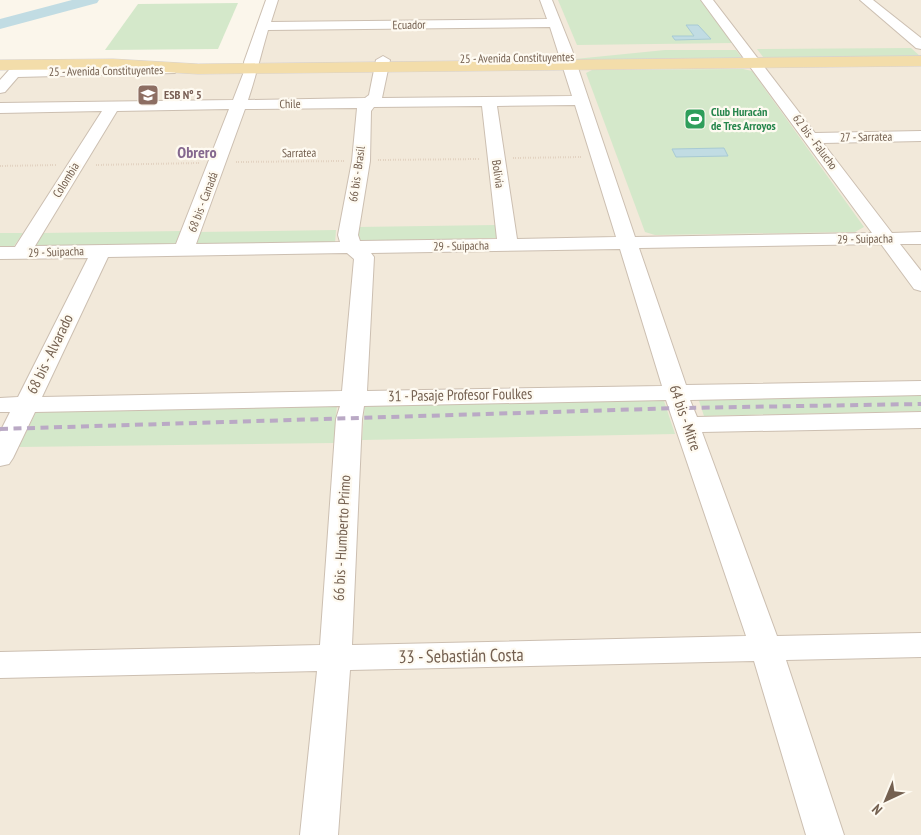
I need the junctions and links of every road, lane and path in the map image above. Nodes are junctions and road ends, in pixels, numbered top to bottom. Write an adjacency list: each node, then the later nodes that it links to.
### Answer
1 (272, 0): 6 (street)
2 (546, 0): 5 (street, 64 bis - Mitre)
3 (707, 0): 11 (street, 62 bis - Falucho)
4 (866, 0): 8 (street)
5 (555, 23): 6 (street, Ecuador); 13 (street, 64 bis - Mitre)
6 (264, 26): 19 (street)
7 (901, 45): 8 (main road)
8 (921, 45)
9 (764, 47): 11 (main road)
10 (727, 48): 11 (main road)
11 (744, 48): 15 (street, 62 bis - Falucho)
12 (655, 49): 13 (main road, 25 - Avenida Constituyentes)
13 (572, 55): 15 (main road, 25 - Avenida Constituyentes); 17 (main road, 25 - Avenida Constituyentes); 22 (street, 64 bis - Mitre)
14 (921, 60): 15 (main road, 25 - Avenida Constituyentes)
15 (755, 63): 29 (street, 62 bis - Falucho)
16 (113, 64): 18 (main road, 25 - Avenida Constituyentes); 19 (main road, 25 - Avenida Constituyentes); 20 (main road, 25 - Avenida Constituyentes)
17 (383, 64): 19 (main road, 25 - Avenida Constituyentes); 24 (street)
18 (0, 65)
19 (251, 66): 20 (main road, 25 - Avenida Constituyentes); 25 (street, 68 bis - Canadá)
20 (198, 69): 21 (street, 25 - Avenida Constituyentes)
21 (0, 89)
22 (580, 100): 23 (street, Chile); 30 (street, 64 bis - Mitre)
23 (489, 102): 24 (street, Chile); 31 (street, Bolivia)
24 (370, 103): 25 (street, Chile); 32 (street, 66 bis - Brasil)
25 (238, 105): 26 (street, Chile); 33 (street, 68 bis - Canadá)
26 (112, 107): 27 (street, Chile); 34 (street, Colombia)
27 (0, 108)
28 (921, 136): 29 (street, 27 - Sarratea)
29 (812, 138): 37 (street, 62 bis - Falucho)
30 (599, 157): 31 (path, Sarratea); 38 (street, 64 bis - Mitre)
31 (496, 159): 32 (path, Sarratea); 39 (street, Bolivia)
32 (361, 160): 33 (path, Sarratea); 40 (street, 66 bis - Brasil)
33 (218, 163): 34 (path, Sarratea); 42 (street, 68 bis - Canadá)
34 (75, 165): 35 (path, Sarratea); 44 (street, Colombia)
35 (0, 166)
36 (921, 238): 37 (street, 29 - Suipacha)
37 (886, 239): 38 (street, 29 - Suipacha); 45 (street, 62 bis - Falucho)
38 (628, 243): 39 (street, 29 - Suipacha); 47 (street, 64 bis - Mitre)
39 (508, 246): 40 (street, 29 - Suipacha)
40 (352, 247): 42 (street, 29 - Suipacha); 48 (street, 66 bis - Humberto Primo)
41 (102, 250): 42 (street, 29 - Suipacha); 44 (street, 29 - Suipacha); 49 (street, 68 bis - Alvarado)
42 (184, 250)
43 (0, 253): 44 (street, 29 - Suipacha)
44 (21, 253)
45 (921, 285)
46 (921, 388): 47 (street, 31 - Pasaje Profesor Foulkes)
47 (677, 392): 48 (street, 31 - Pasaje Profesor Foulkes); 52 (street, 64 bis - Mitre)
48 (354, 397): 49 (street, 31 - Pasaje Profesor Foulkes); 56 (street, 66 bis - Humberto Primo)
49 (25, 404): 50 (street, 31 - Pasaje Profesor Foulkes); 53 (street, 68 bis - Alvarado)
50 (0, 405)
51 (921, 420): 52 (street)
52 (687, 425): 55 (street, 64 bis - Mitre)
53 (0, 458)
54 (921, 645): 55 (street, 33 - Sebastián Costa)
55 (766, 649): 56 (street, 33 - Sebastián Costa); 59 (street, 64 bis - Mitre)
56 (335, 658): 57 (street, 33 - Sebastián Costa); 58 (street, 66 bis - Humberto Primo)
57 (0, 665)
58 (319, 835)
59 (825, 835)

